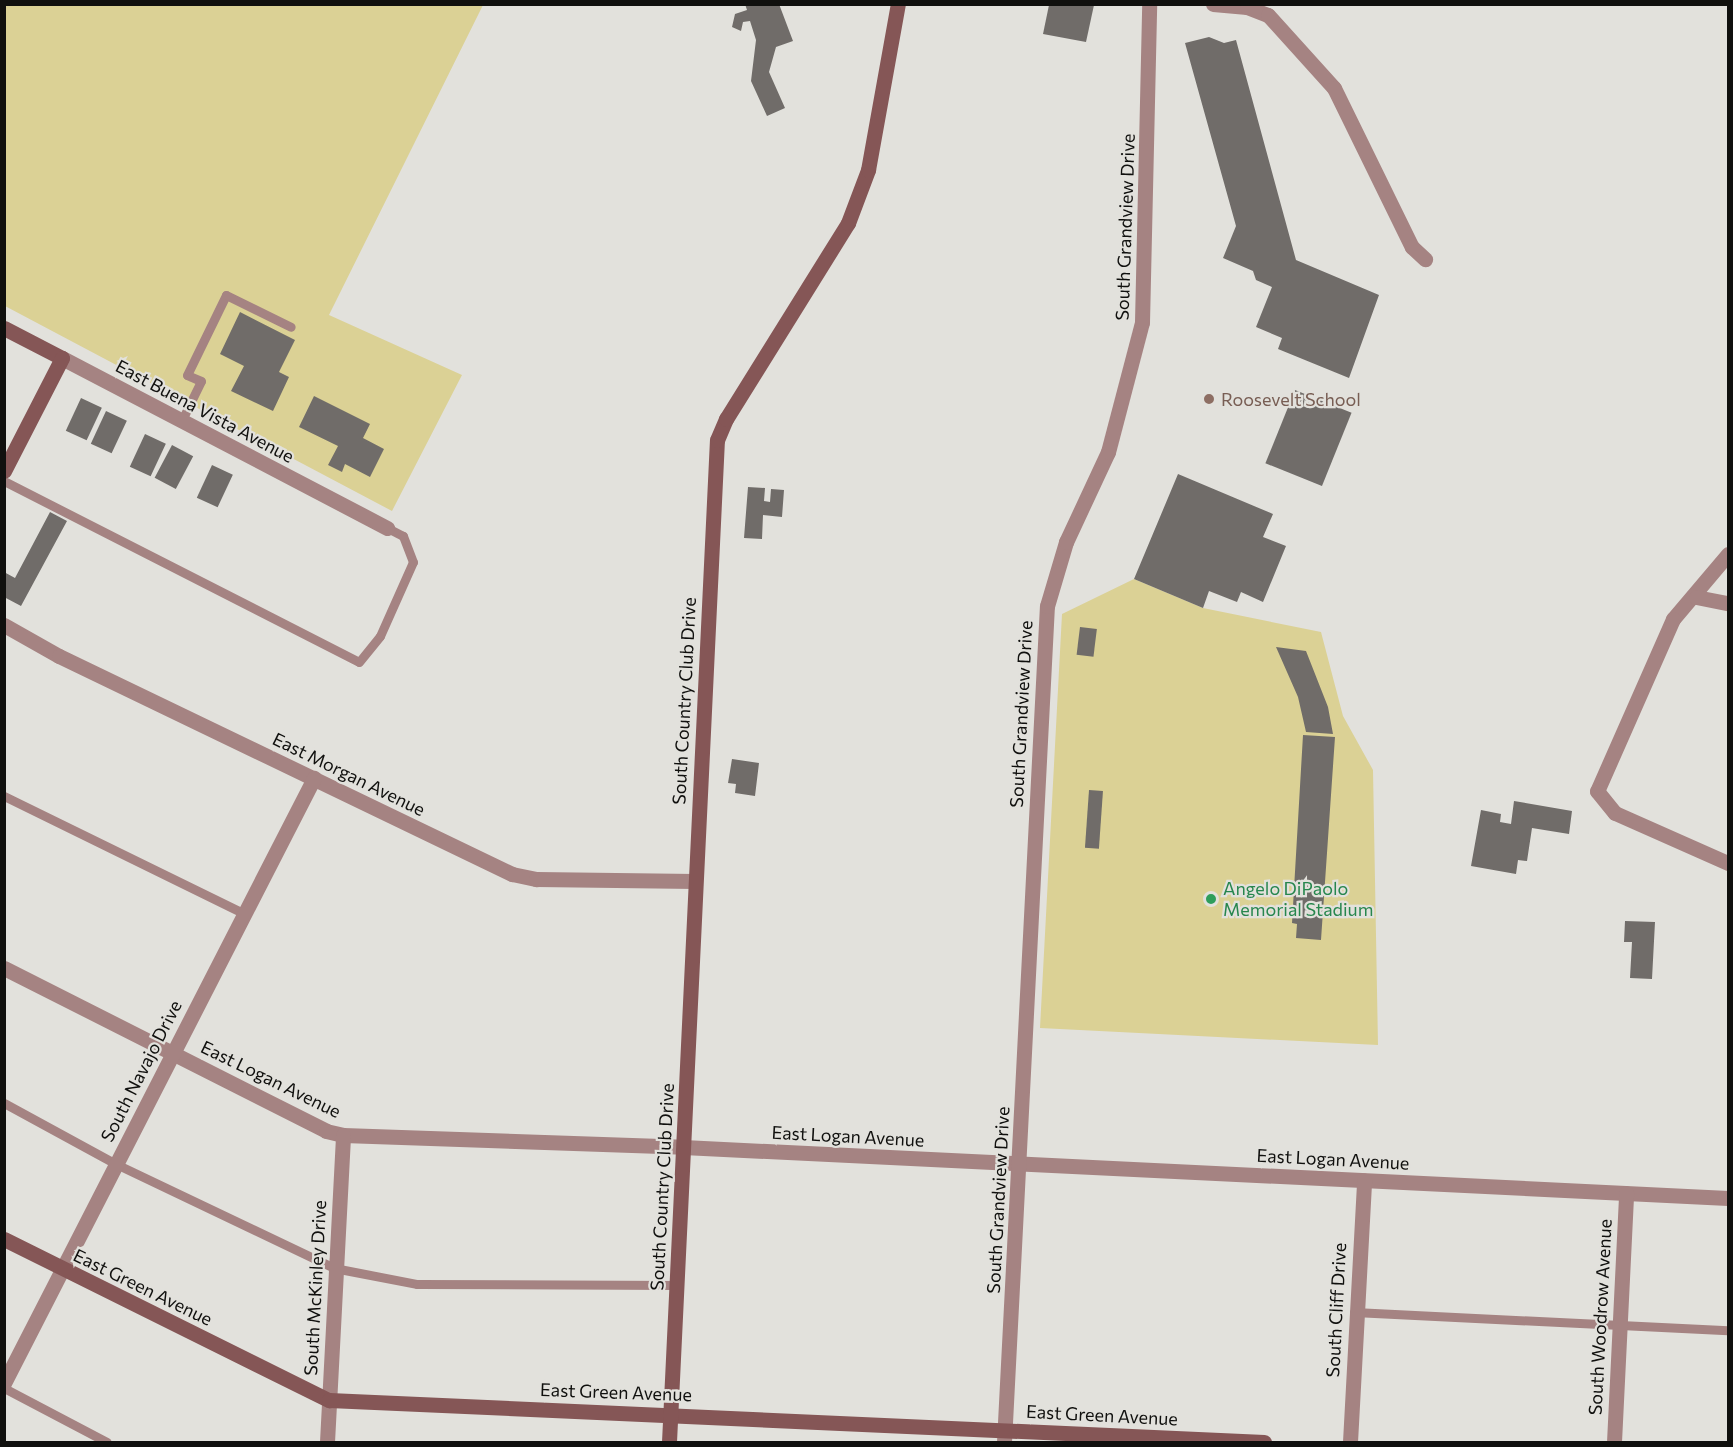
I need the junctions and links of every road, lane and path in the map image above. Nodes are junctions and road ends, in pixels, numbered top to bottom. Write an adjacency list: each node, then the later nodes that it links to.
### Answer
1 (898, 4): 19 (main road, South Country Club Drive)
2 (1149, 4): 26 (street, South Grandview Drive)
3 (1213, 4): 4 (street)
4 (1425, 259)
5 (291, 327): 8 (lane)
6 (4, 328): 7 (main road, East Buena Vista Avenue)
7 (62, 358): 8 (street, East Buena Vista Avenue); 9 (main road)
8 (182, 420): 11 (street, East Buena Vista Avenue)
9 (4, 471)
10 (4, 481): 11 (lane)
11 (387, 528)
12 (1728, 554): 13 (street)
13 (1696, 597): 14 (street); 18 (street)
14 (1728, 603)
15 (4, 625): 16 (street, East Morgan Avenue)
16 (314, 778): 19 (street, East Morgan Avenue); 20 (street, South Navajo Drive)
17 (4, 796): 20 (lane)
18 (1728, 863)
19 (695, 881): 25 (main road, South Country Club Drive)
20 (245, 914): 22 (street, South Navajo Drive)
21 (4, 968): 22 (street, East Logan Avenue)
22 (171, 1052): 24 (street, East Logan Avenue); 27 (street, South Navajo Drive)
23 (4, 1103): 27 (lane)
24 (343, 1135): 25 (street, East Logan Avenue); 32 (street, South McKinley Drive)
25 (683, 1147): 26 (street, East Logan Avenue); 34 (main road, South Country Club Drive)
26 (1020, 1163): 28 (street, East Logan Avenue); 42 (street, South Grandview Drive)
27 (116, 1164): 32 (lane); 33 (street, South Navajo Drive)
28 (1364, 1180): 29 (street, East Logan Avenue); 35 (street, South Cliff Drive)
29 (1626, 1192): 30 (street, East Logan Avenue); 36 (street, South Woodrow Avenue)
30 (1728, 1198)
31 (4, 1239): 33 (main road, East Green Avenue)
32 (334, 1268): 34 (lane); 40 (street, South McKinley Drive)
33 (64, 1269): 38 (street, South Navajo Drive); 40 (main road, East Green Avenue)
34 (676, 1285): 41 (main road, South Country Club Drive)
35 (1354, 1312): 36 (lane); 47 (street, South Cliff Drive)
36 (1620, 1325): 37 (lane); 48 (street, South Woodrow Avenue)
37 (1728, 1330)
38 (4, 1383)
39 (4, 1388): 43 (lane)
40 (329, 1400): 41 (main road, East Green Avenue); 44 (street, South McKinley Drive)
41 (670, 1414): 42 (main road, East Green Avenue); 45 (main road, South Country Club Drive)
42 (1005, 1436): 46 (main road, East Green Avenue)
43 (107, 1443)
44 (327, 1443)
45 (669, 1443)
46 (1264, 1443)
47 (1350, 1443)
48 (1614, 1443)

